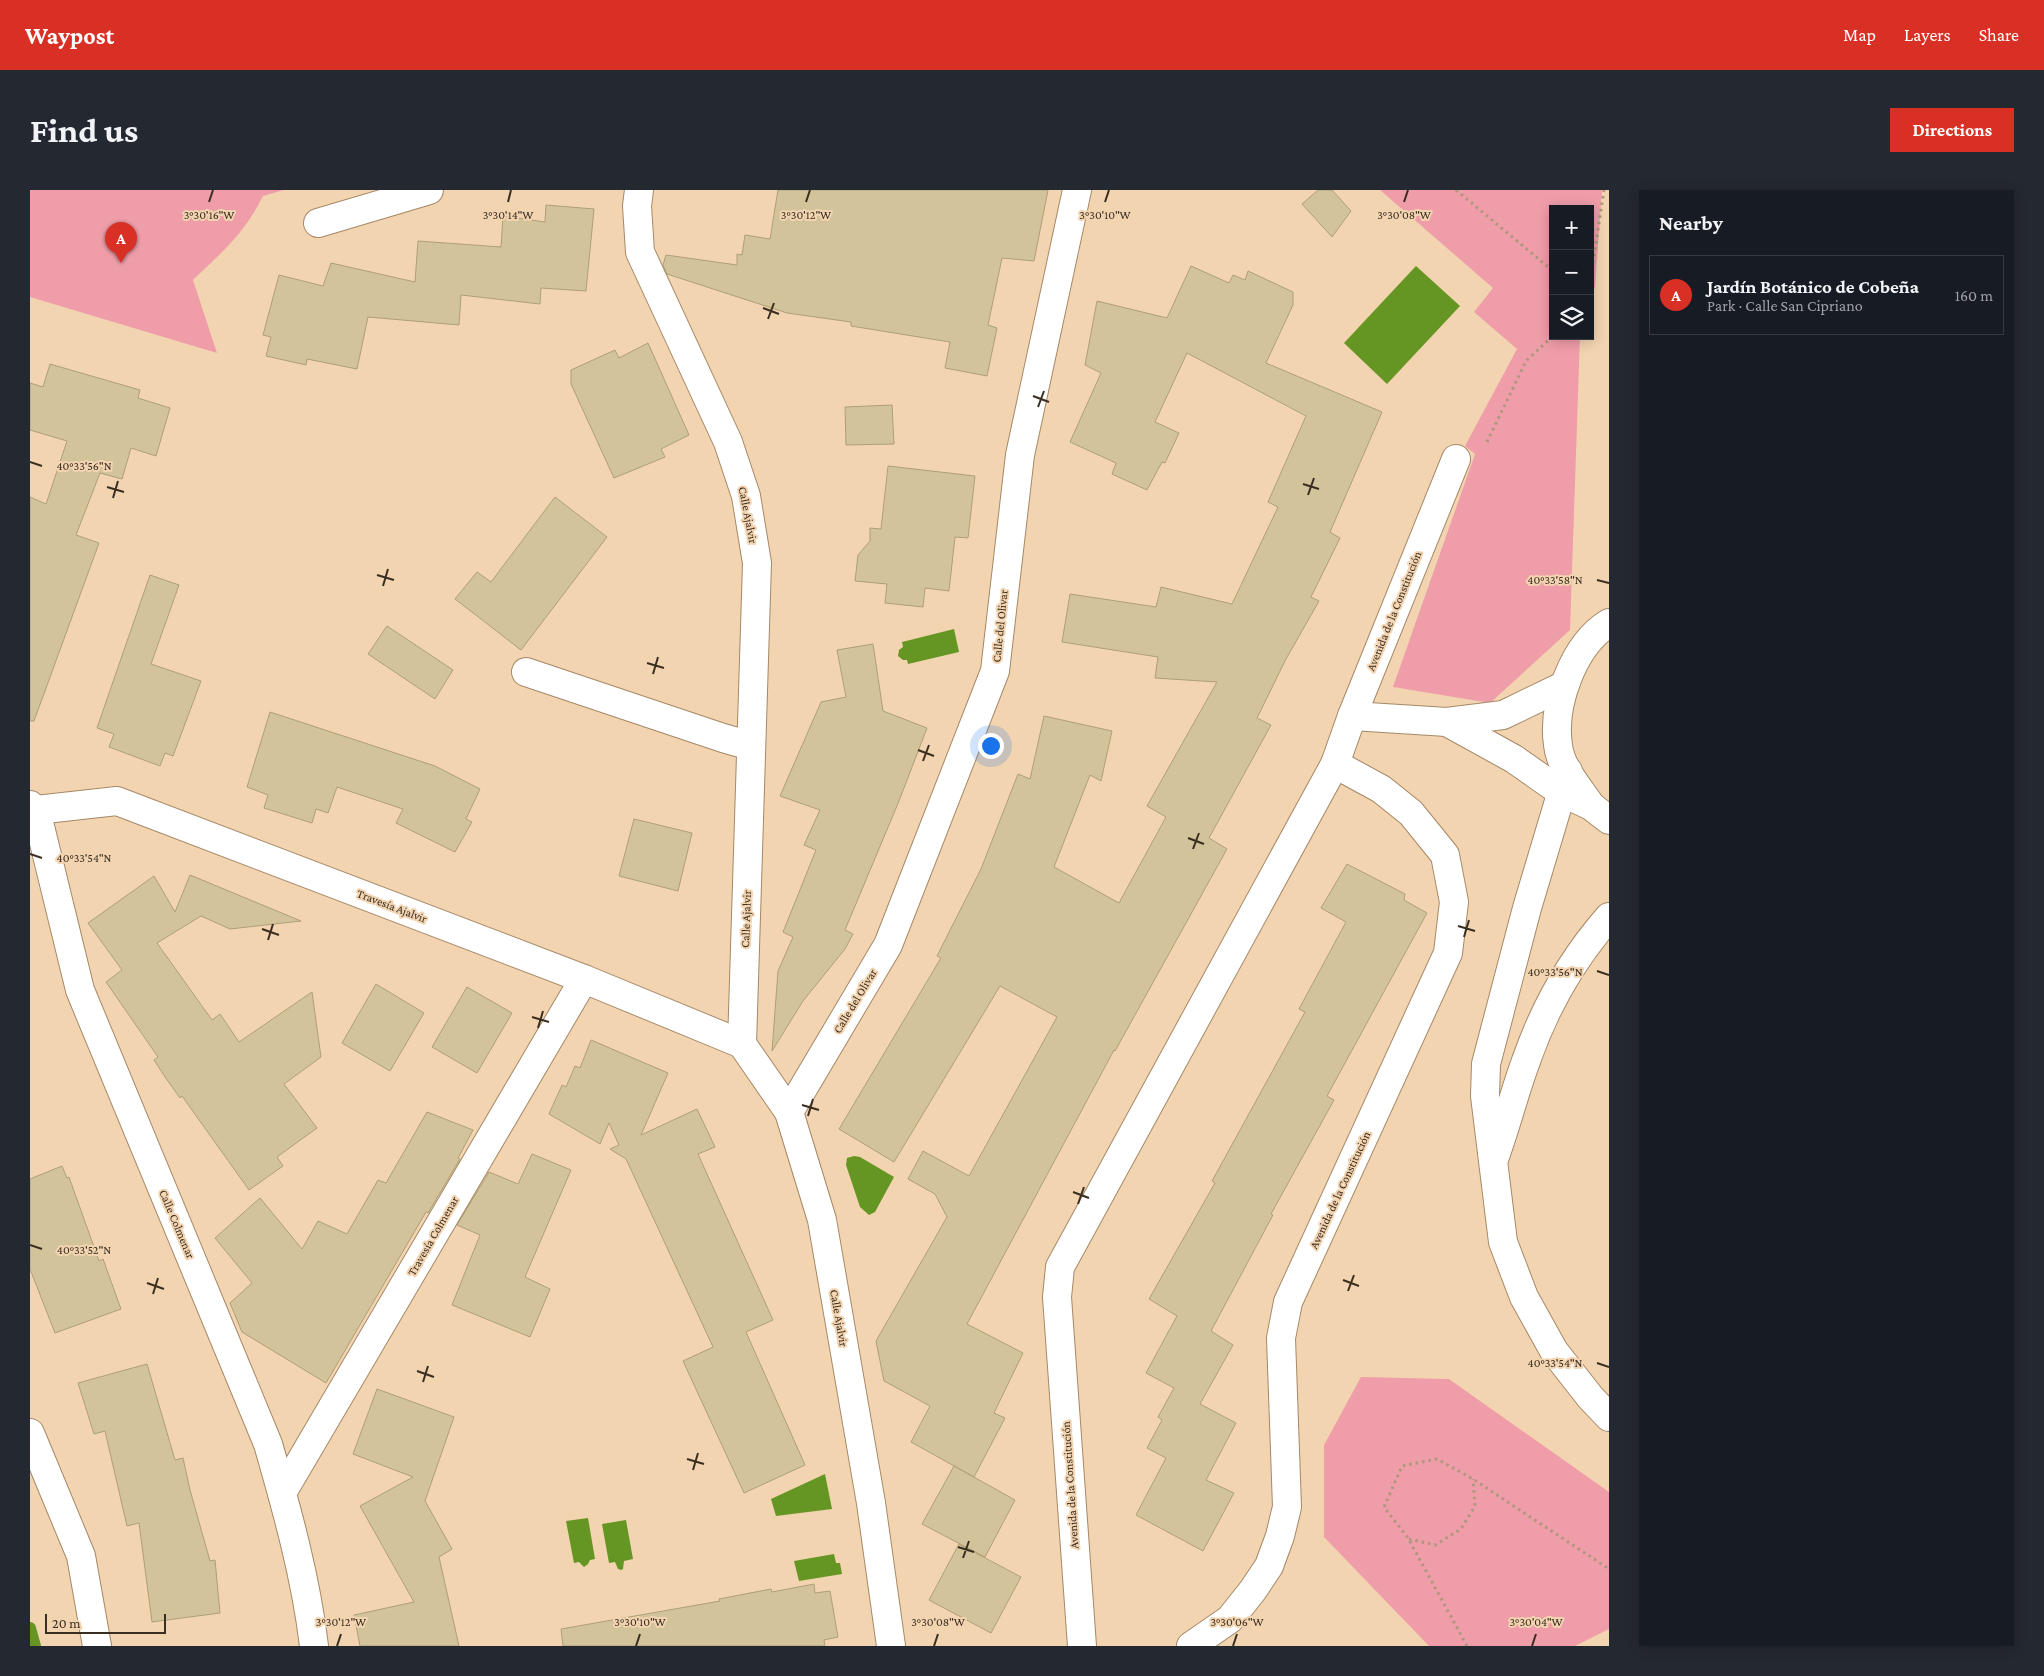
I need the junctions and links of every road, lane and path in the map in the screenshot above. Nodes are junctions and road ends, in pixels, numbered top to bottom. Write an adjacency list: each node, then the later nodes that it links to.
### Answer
1 (429, 190): 6 (street)
2 (639, 190): 16 (street, Calle Ajalvir)
3 (1077, 190): 24 (street, Calle del Olivar)
4 (1456, 190): 8 (path)
5 (1604, 190): 7 (path)
6 (318, 222)
7 (1594, 256)
8 (1549, 268)
9 (1549, 340): 10 (path)
10 (1456, 459): 14 (street, Avenida de la Constitución)
11 (1607, 619): 13 (street)
12 (526, 672): 16 (street)
13 (1563, 686): 15 (street); 18 (street)
14 (1352, 716): 15 (street); 17 (street, Avenida de la Constitución)
15 (1447, 722): 18 (street)
16 (751, 746): 23 (street, Calle Ajalvir)
17 (1335, 764): 35 (street, Avenida de la Constitución); 36 (street, Avenida de la Constitución)
18 (1565, 782): 20 (street); 25 (street)
19 (33, 808): 22 (street, Travesía Ajalvir); 29 (street, Calle Colmenar)
20 (1600, 813)
21 (1609, 916): 25 (street)
22 (584, 979): 23 (street, Travesía Ajalvir); 29 (street, Travesía Colmenar)
23 (742, 1044): 24 (street, Calle Ajalvir)
24 (789, 1112): 34 (street, Calle Ajalvir)
25 (1493, 1163): 26 (street)
26 (1609, 1417)
27 (30, 1433): 32 (street)
28 (1473, 1479): 30 (path); 30 (path); 31 (path)
29 (282, 1493): 33 (street, Calle Colmenar)
30 (1408, 1538): 37 (path)
31 (1609, 1569)
32 (97, 1646)
33 (314, 1646)
34 (891, 1646)
35 (1082, 1646)
36 (1191, 1646)
37 (1467, 1646)

